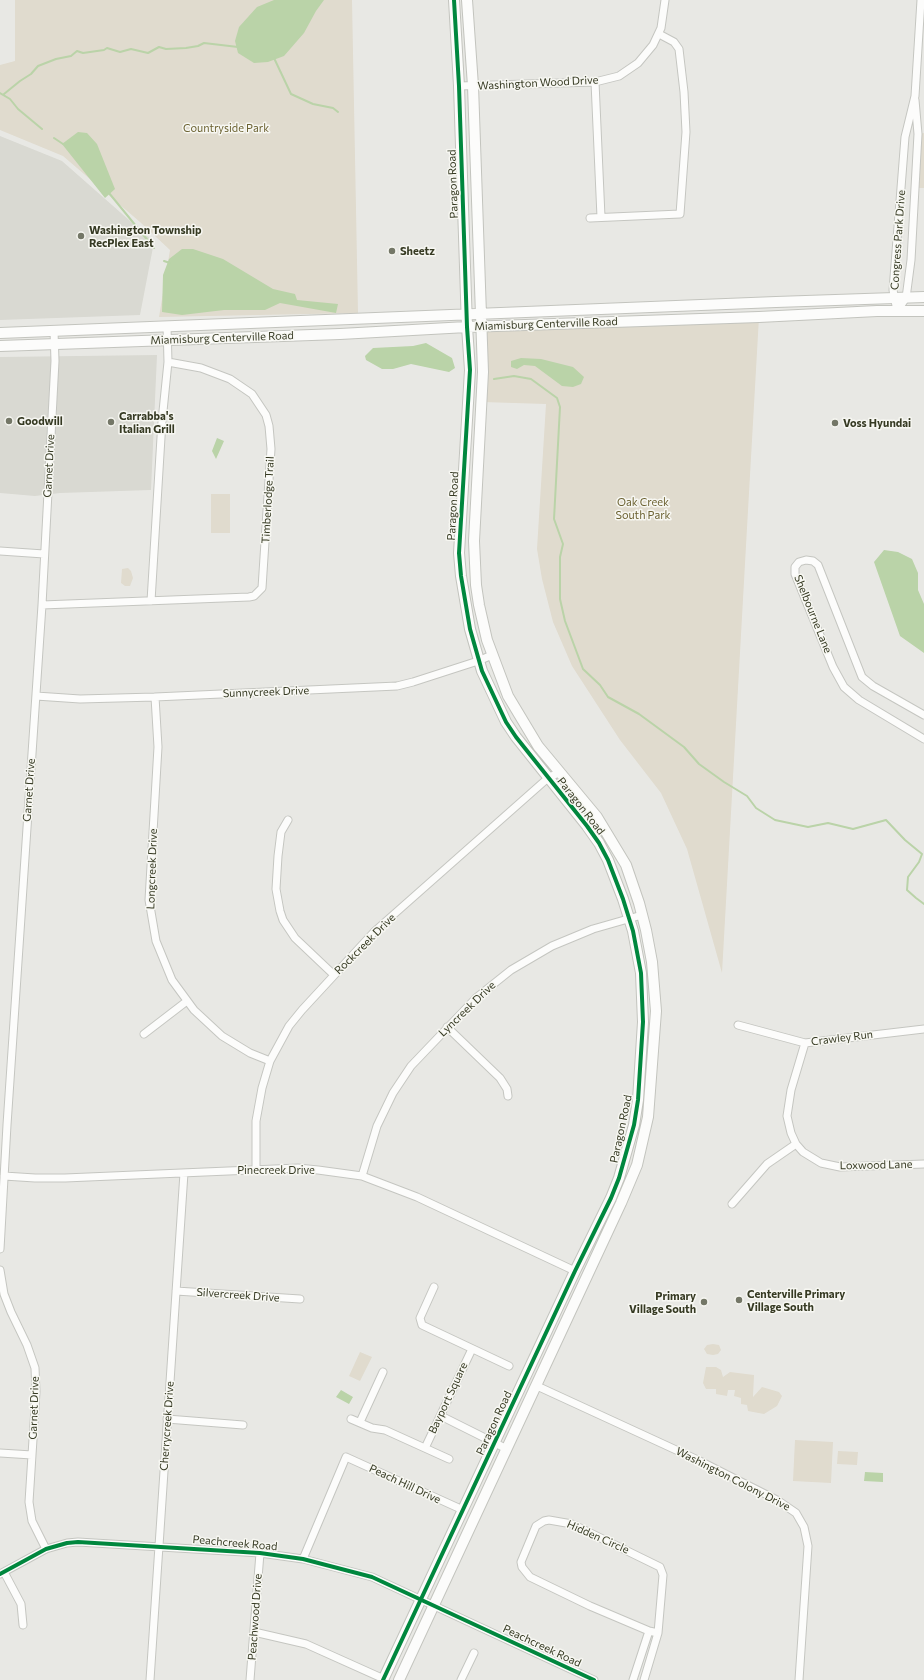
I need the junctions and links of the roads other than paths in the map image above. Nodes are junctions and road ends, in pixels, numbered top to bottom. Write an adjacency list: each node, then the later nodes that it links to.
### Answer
1 (454, 0): 6 (street, Paragon Road)
2 (467, 0): 5 (street, Paragon Road)
3 (665, 0): 7 (street, Washington Wood Drive)
4 (921, 0): 11 (street, Congress Park Drive)
5 (468, 16): 6 (street); 10 (street, Paragon Road)
6 (455, 17): 9 (street, Paragon Road)
7 (659, 34): 8 (street, Washington Wood Drive); 12 (street)
8 (595, 82): 10 (street, Washington Wood Drive); 12 (street)
9 (459, 86): 10 (street, Washington Wood Drive); 21 (street, Paragon Road)
10 (473, 86): 20 (street, Paragon Road)
11 (915, 96): 15 (street, Congress Park Drive); 16 (street, Congress Park Drive)
12 (601, 217): 13 (street)
13 (590, 218)
14 (924, 297): 16 (street, Miamisburg Centerville Road)
15 (894, 298): 16 (street, Miamisburg Centerville Road); 17 (street, Miamisburg Centerville Road); 18 (street, Congress Park Drive)
16 (906, 298): 18 (street, Congress Park Drive)
17 (649, 307): 20 (street, Miamisburg Centerville Road); 22 (street)
18 (897, 310): 19 (street, Miamisburg Centerville Road); 22 (street, Miamisburg Centerville Road)
19 (924, 310)
20 (480, 314): 21 (street, Miamisburg Centerville Road); 26 (street, Paragon Road)
21 (466, 315): 23 (street, Miamisburg Centerville Road); 25 (street, Paragon Road)
22 (650, 320): 26 (street, Miamisburg Centerville Road)
23 (305, 321): 24 (street, Miamisburg Centerville Road); 29 (street)
24 (167, 326): 27 (street, Miamisburg Centerville Road); 30 (street)
25 (467, 327): 26 (street, Miamisburg Centerville Road); 29 (street, Miamisburg Centerville Road); 39 (street, Paragon Road)
26 (481, 327): 38 (street, Paragon Road)
27 (54, 331): 28 (street, Miamisburg Centerville Road); 31 (street, Garnet Drive)
28 (0, 333)
29 (306, 335): 30 (street, Miamisburg Centerville Road)
30 (167, 340): 31 (street, Miamisburg Centerville Road); 33 (street)
31 (55, 344): 32 (street, Miamisburg Centerville Road); 35 (street, Garnet Drive)
32 (0, 346)
33 (168, 362): 36 (street); 36 (street, Timberlodge Trail)
34 (0, 551): 35 (street)
35 (44, 554): 37 (street, Garnet Drive)
36 (151, 601): 37 (street, Timberlodge Trail)
37 (42, 605): 40 (street, Garnet Drive)
38 (492, 655): 39 (street, Sunnycreek Drive); 44 (street, Paragon Road)
39 (478, 661): 41 (street, Sunnycreek Drive); 45 (street, Paragon Road)
40 (36, 696): 41 (street, Sunnycreek Drive); 62 (street, Garnet Drive)
41 (155, 697): 50 (street, Longcreek Drive)
42 (924, 715): 43 (street, Shelbourne Lane)
43 (924, 739)
44 (560, 772): 45 (street, Rockcreek Drive); 47 (street, Paragon Road)
45 (548, 778): 48 (street, Paragon Road); 49 (street, Rockcreek Drive)
46 (288, 820): 49 (street)
47 (642, 915): 48 (street, Lyncreek Drive); 74 (street, Paragon Road)
48 (628, 918): 52 (street, Lyncreek Drive); 67 (street, Paragon Road)
49 (334, 975): 56 (street, Rockcreek Drive)
50 (187, 1001): 54 (street); 56 (street, Longcreek Drive)
51 (738, 1025): 55 (street, Crawley Run)
52 (447, 1028): 57 (street); 63 (street, Lyncreek Drive)
53 (924, 1029): 55 (street, Crawley Run)
54 (144, 1034)
55 (805, 1042): 58 (street, Loxwood Lane)
56 (270, 1061): 60 (street, Rockcreek Drive)
57 (508, 1096)
58 (796, 1144): 59 (street, Loxwood Lane); 64 (street)
59 (924, 1164)
60 (256, 1169): 61 (street, Pinecreek Drive); 63 (street, Pinecreek Drive)
61 (184, 1173): 62 (street, Pinecreek Drive); 69 (street, Cherrycreek Drive)
62 (4, 1176): 65 (street, Garnet Drive)
63 (362, 1176): 67 (street, Pinecreek Drive)
64 (732, 1204)
65 (0, 1249)
66 (0, 1270): 84 (street, Garnet Drive)
67 (575, 1271): 80 (street, Paragon Road)
68 (434, 1287): 71 (street)
69 (176, 1291): 70 (street, Silvercreek Drive); 76 (street, Cherrycreek Drive)
70 (300, 1299)
71 (472, 1349): 72 (street); 75 (street, Bayport Square)
72 (509, 1366)
73 (382, 1372): 78 (street)
74 (537, 1386): 82 (street, Paragon Road); 107 (street, Washington Colony Drive)
75 (441, 1416): 80 (street); 81 (street, Bayport Square)
76 (167, 1419): 79 (street); 87 (street, Cherrycreek Drive)
77 (351, 1419): 78 (street)
78 (360, 1422): 81 (street)
79 (243, 1425)
80 (495, 1441): 82 (street); 86 (street, Paragon Road)
81 (425, 1448): 85 (street)
82 (507, 1449): 93 (street, Paragon Road)
83 (0, 1453): 84 (street)
84 (32, 1455): 88 (street, Garnet Drive)
85 (449, 1459)
86 (463, 1510): 90 (street, Peach Hill Drive); 92 (street, Paragon Road)
87 (159, 1546): 88 (street, Peachcreek Road); 89 (street, Peachcreek Road); 100 (street, Cherrycreek Drive)
88 (46, 1549): 91 (street, Peachcreek Road)
89 (260, 1553): 90 (street, Peachcreek Road); 96 (street, Peachwood Drive)
90 (303, 1559): 92 (street, Peachcreek Road)
91 (2, 1573): 94 (street)
92 (421, 1600): 93 (street, Peachcreek Road); 99 (street, Paragon Road)
93 (434, 1606): 102 (street, Paragon Road); 104 (street, Peachcreek Road)
94 (22, 1626)
95 (649, 1631): 97 (street, Hidden Circle); 97 (street, Hidden Circle); 105 (street)
96 (254, 1632): 99 (street); 101 (street, Peachwood Drive)
97 (658, 1633): 106 (street, Hidden Circle)
98 (474, 1653): 103 (street)
99 (384, 1679)
100 (150, 1680)
101 (250, 1680)
102 (399, 1680)
103 (461, 1680)
104 (594, 1680)
105 (633, 1680)
106 (644, 1680)
107 (799, 1680)

